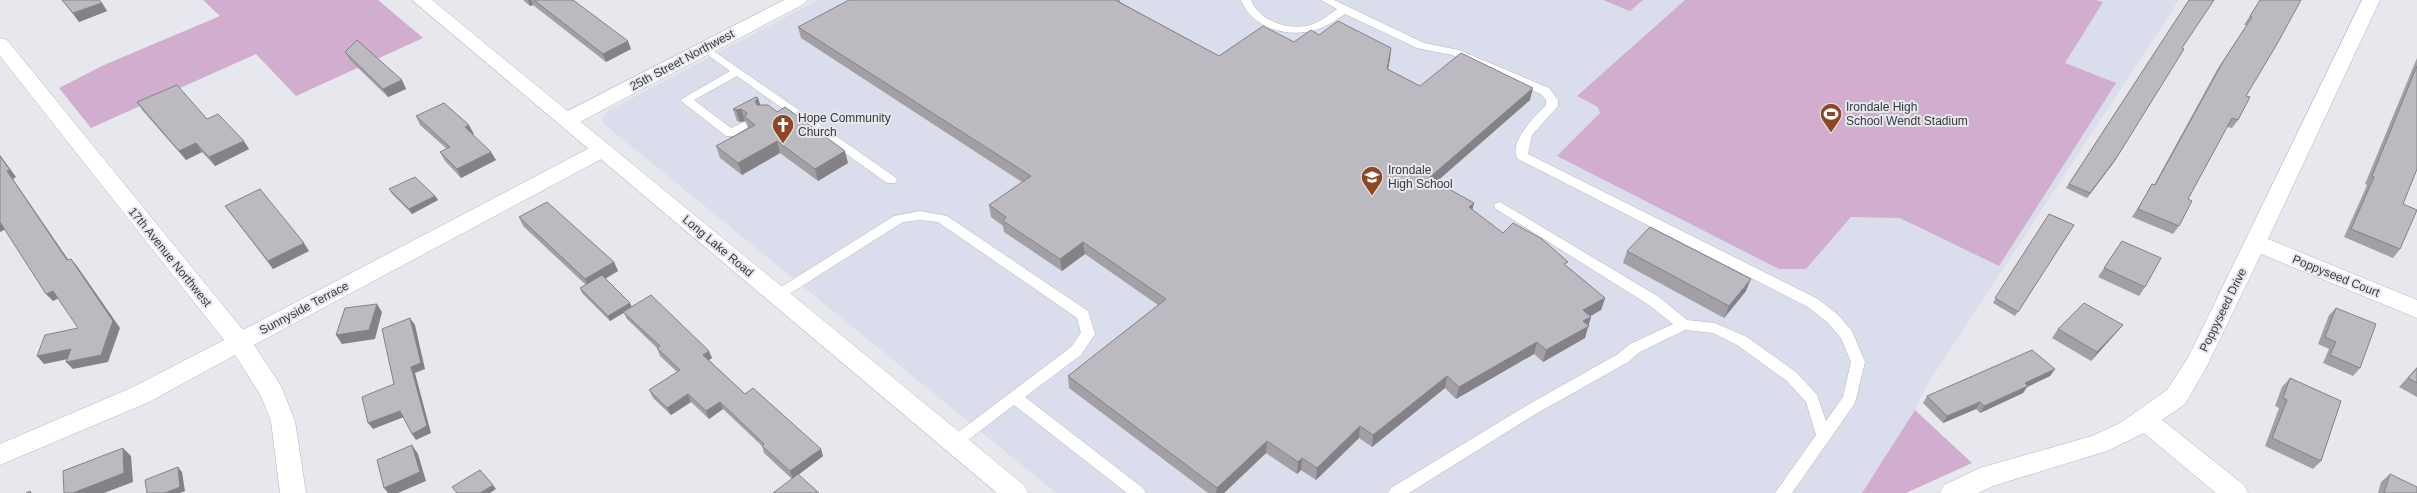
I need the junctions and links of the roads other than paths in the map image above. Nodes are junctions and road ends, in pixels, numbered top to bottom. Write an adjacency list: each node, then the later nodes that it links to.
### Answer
1 (421, 0): 12 (street, Long Lake Road)
2 (798, 0): 8 (street, 25th Street Northwest)
3 (1246, 0): 6 (lane)
4 (1326, 0): 6 (lane)
5 (2371, 0): 17 (street, Poppyseed Drive)
6 (1345, 9): 24 (lane)
7 (0, 44): 21 (street, 17th Avenue Northwest)
8 (705, 48): 9 (lane); 12 (street, 25th Street Northwest)
9 (738, 71): 10 (lane); 13 (lane)
10 (785, 103): 11 (lane); 15 (lane)
11 (772, 110)
12 (567, 120): 14 (street, Long Lake Road)
13 (744, 126)
14 (602, 150): 18 (street, Long Lake Road); 21 (street, Sunnyside Terrace)
15 (891, 180)
16 (1500, 206): 20 (lane)
17 (2256, 243): 19 (street, Poppyseed Court); 23 (street, Poppyseed Drive)
18 (778, 295): 22 (lane); 25 (street, Long Lake Road)
19 (2417, 309)
20 (1684, 325): 24 (lane); 30 (lane)
21 (239, 342): 26 (street, Sunnyside Terrace); 27 (street, 17th Avenue Northwest)
22 (1014, 397): 25 (lane); 29 (lane)
23 (2145, 420): 32 (street, Poppyseed Drive); 33 (street)
24 (1824, 438): 31 (lane)
25 (954, 443): 28 (street, Long Lake Road)
26 (0, 455)
27 (293, 493)
28 (1015, 493)
29 (1138, 493)
30 (1396, 493)
31 (1783, 493)
32 (1953, 493)
33 (2235, 493)

